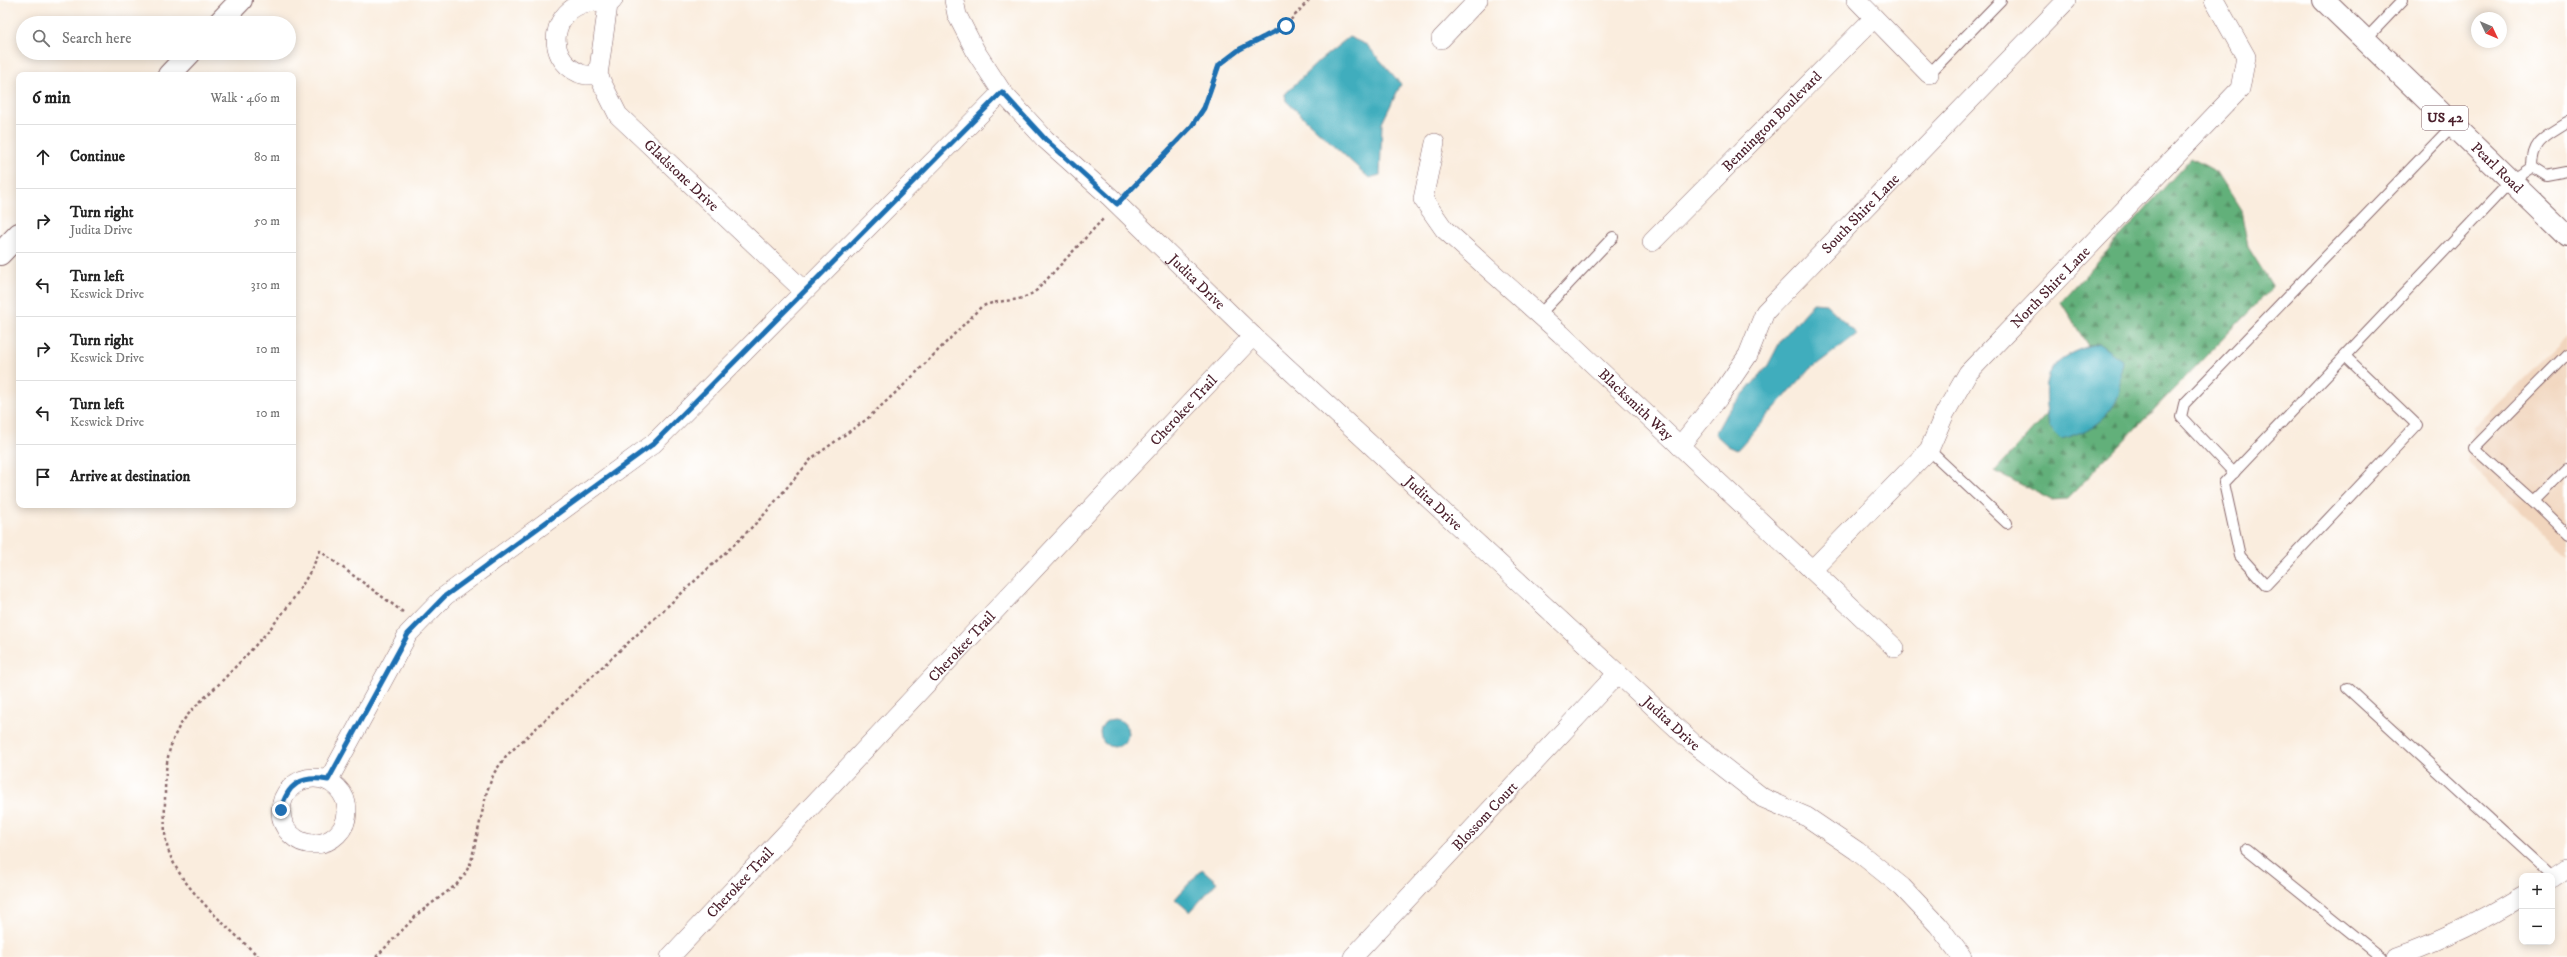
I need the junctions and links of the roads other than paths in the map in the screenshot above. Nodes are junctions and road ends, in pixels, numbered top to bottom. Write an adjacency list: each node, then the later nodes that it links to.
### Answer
1 (240, 0): 11 (main road)
2 (954, 0): 19 (street, Judita Drive)
3 (1478, 0): 13 (street)
4 (1857, 0): 12 (street)
5 (2001, 0): 17 (lane)
6 (2067, 0): 36 (street, South Shire Lane)
7 (2214, 0): 37 (street, North Shire Lane)
8 (2324, 0): 14 (main road, Pearl Road / US 42)
9 (2403, 0): 14 (lane)
10 (610, 2): 18 (street); 18 (street)
11 (225, 16)
12 (1874, 18): 17 (street); 29 (street, Bennington Boulevard)
13 (1441, 39)
14 (2366, 39): 21 (main road, Pearl Road / US 42)
15 (184, 60): 16 (main road)
16 (173, 72)
17 (1929, 74)
18 (598, 75): 31 (street, Gladstone Drive)
19 (1002, 92): 31 (street); 33 (street, Judita Drive)
20 (2567, 123): 23 (lane)
21 (2453, 125): 25 (main road, Pearl Road / US 42); 39 (lane)
22 (1435, 143): 32 (street, Blacksmith Way)
23 (2532, 167): 24 (lane); 25 (lane)
24 (2567, 172)
25 (2511, 181): 26 (main road, Pearl Road / US 42); 35 (lane)
26 (2567, 235)
27 (16, 237): 30 (main road)
28 (1613, 237): 32 (lane)
29 (1652, 242)
30 (0, 254)
31 (803, 290): 47 (street)
32 (1539, 314): 36 (street, Blacksmith Way)
33 (1253, 336): 45 (street, Judita Drive); 51 (street, Cherokee Trail)
34 (2567, 354): 40 (lane)
35 (2345, 356): 39 (lane); 39 (lane)
36 (1680, 446): 43 (street, Blacksmith Way)
37 (1929, 450): 41 (lane); 43 (street, North Shire Lane)
38 (2567, 467): 40 (lane)
39 (2234, 473)
40 (2533, 501): 42 (lane)
41 (2007, 523)
42 (2567, 534)
43 (1812, 570): 44 (street, Blacksmith Way)
44 (1895, 648)
45 (1617, 674): 52 (street, Blossom Court); 53 (street, Judita Drive)
46 (2347, 688): 49 (lane)
47 (328, 780)
48 (2247, 848): 54 (lane)
49 (2552, 873)
50 (2519, 898): 55 (street)
51 (670, 957)
52 (1353, 957)
53 (1962, 957)
54 (2381, 957)
55 (2396, 957)

